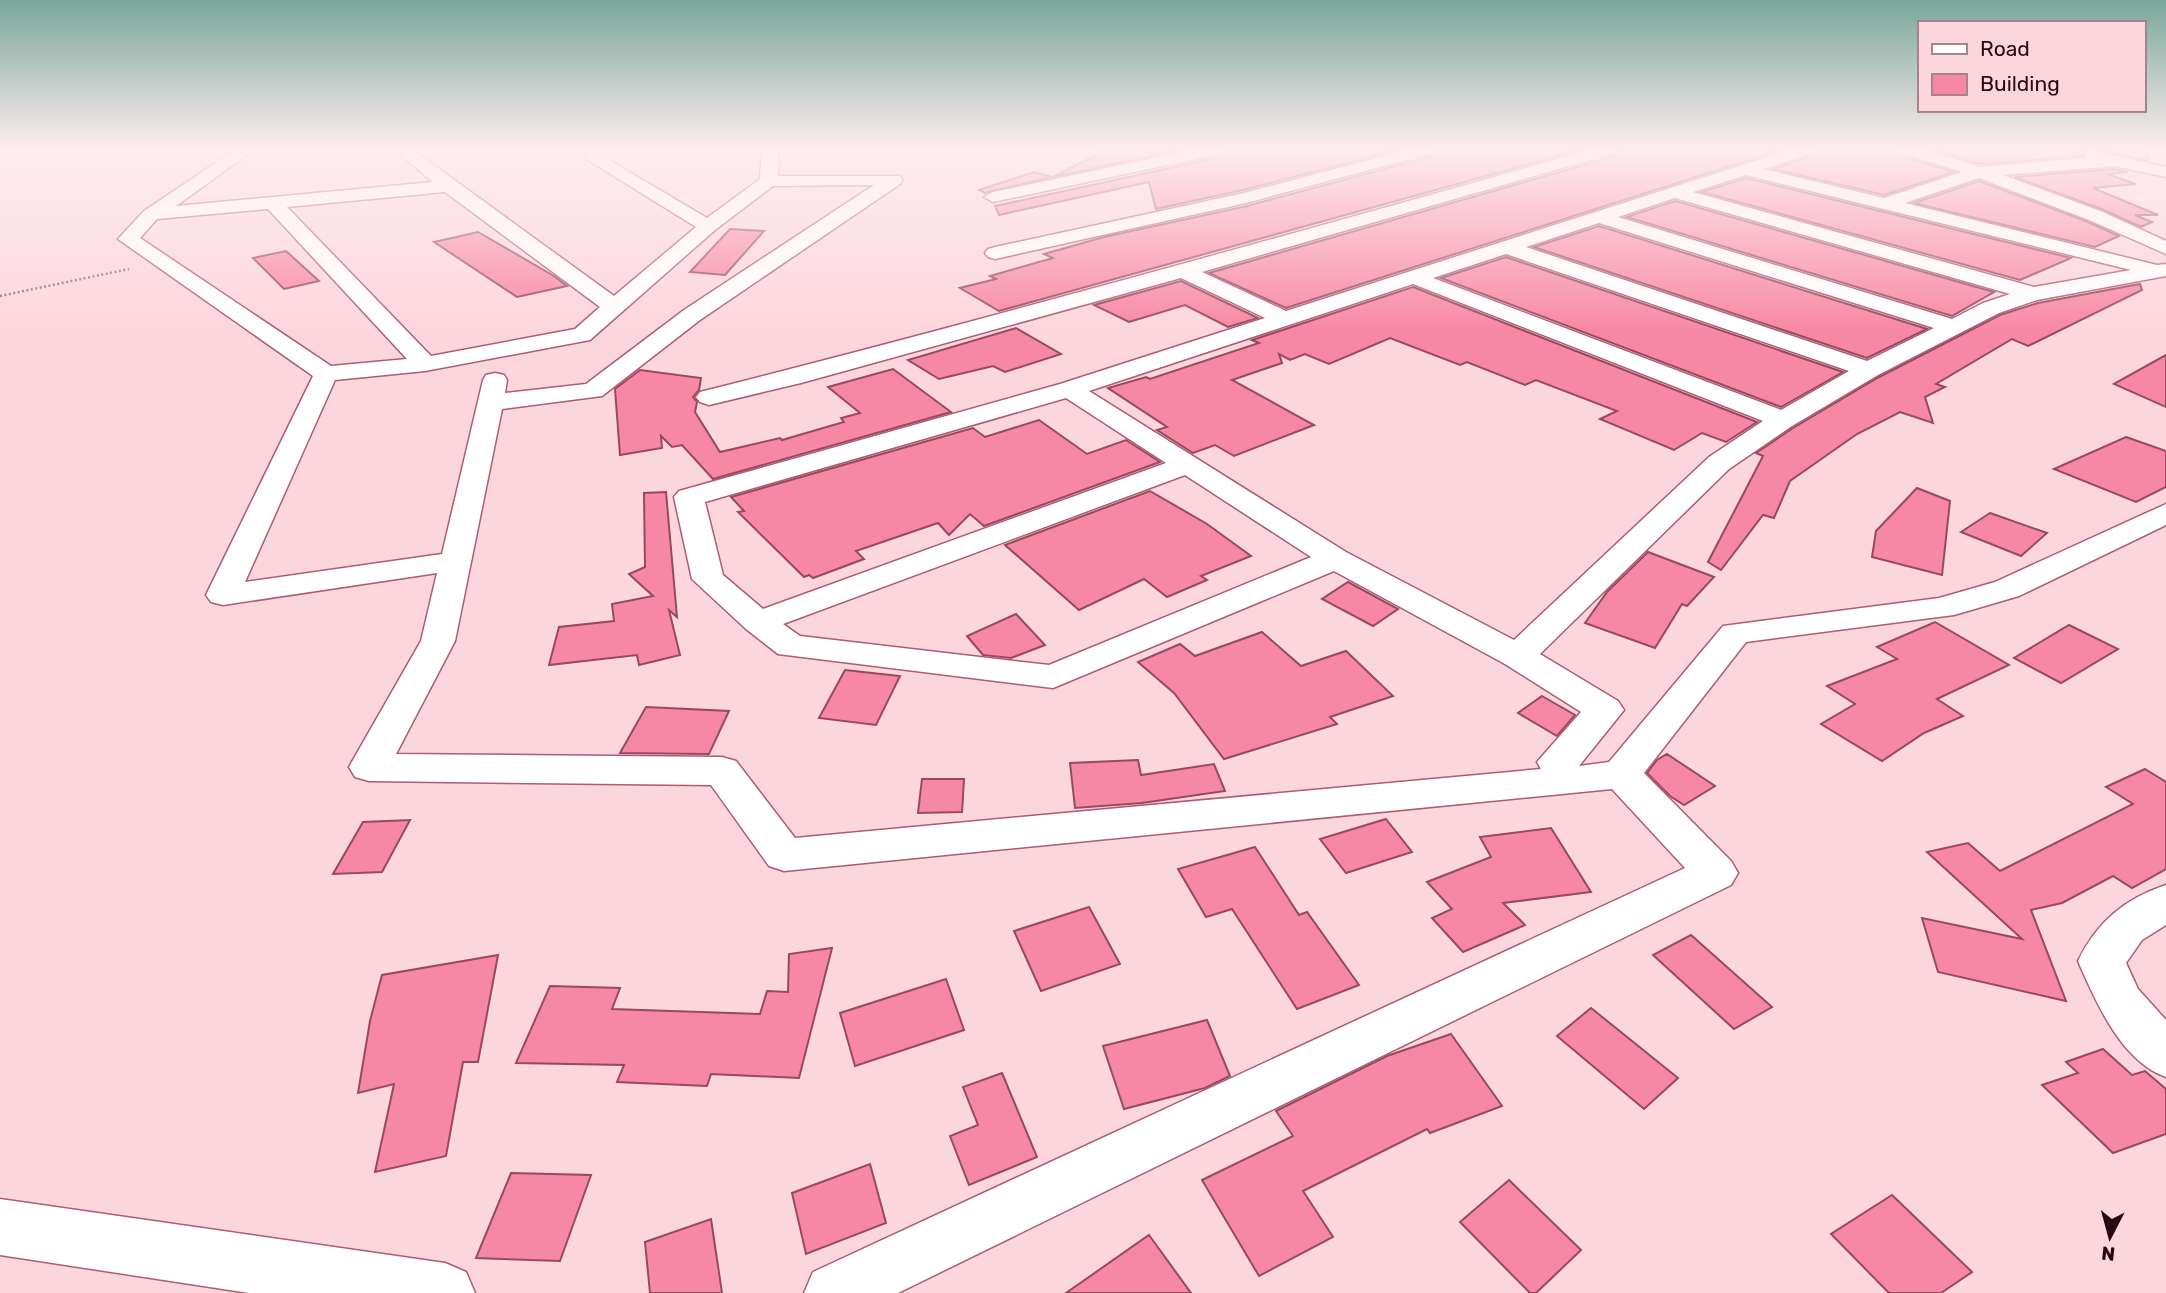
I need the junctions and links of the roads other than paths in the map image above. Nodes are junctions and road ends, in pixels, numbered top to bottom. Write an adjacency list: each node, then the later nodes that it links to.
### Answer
1 (158, 210): 14 (street)
2 (198, 210): 14 (street)
3 (280, 210): 27 (street)
4 (482, 210): 23 (street)
5 (682, 210): 16 (street)
6 (729, 210): 16 (street)
7 (849, 210): 32 (street)
8 (1190, 210): 18 (street)
9 (1396, 210): 20 (street)
10 (1624, 210): 15 (street)
11 (1736, 210): 22 (street)
12 (1915, 210): 19 (street)
13 (2081, 210): 19 (street)
14 (151, 215): 29 (street)
15 (1601, 218): 17 (street); 25 (street)
16 (708, 226): 23 (street)
17 (1506, 247): 21 (street); 28 (street)
18 (995, 253)
19 (2163, 263): 22 (street)
20 (1183, 271): 24 (street); 31 (street)
21 (1415, 278): 24 (street); 33 (street)
22 (2033, 294): 25 (street)
23 (614, 307): 26 (street)
24 (1287, 320): 30 (street)
25 (1952, 326): 28 (street)
26 (502, 350): 27 (street); 32 (street)
27 (425, 364): 29 (street)
28 (1869, 370): 33 (street)
29 (326, 374): 37 (street)
30 (1069, 389): 34 (street); 38 (street)
31 (709, 397)
32 (491, 402): 37 (street)
33 (1783, 420): 39 (street)
34 (1189, 464): 36 (street); 38 (street)
35 (2166, 513): 40 (street)
36 (1335, 559): 38 (street); 39 (street)
37 (456, 561): 41 (street)
38 (758, 622)
39 (1518, 656): 41 (street)
40 (1621, 774): 41 (street); 46 (street)
41 (1568, 781)
42 (2166, 903): 43 (street)
43 (2166, 1055)
44 (0, 1227): 45 (street)
45 (445, 1293)
46 (834, 1293)

